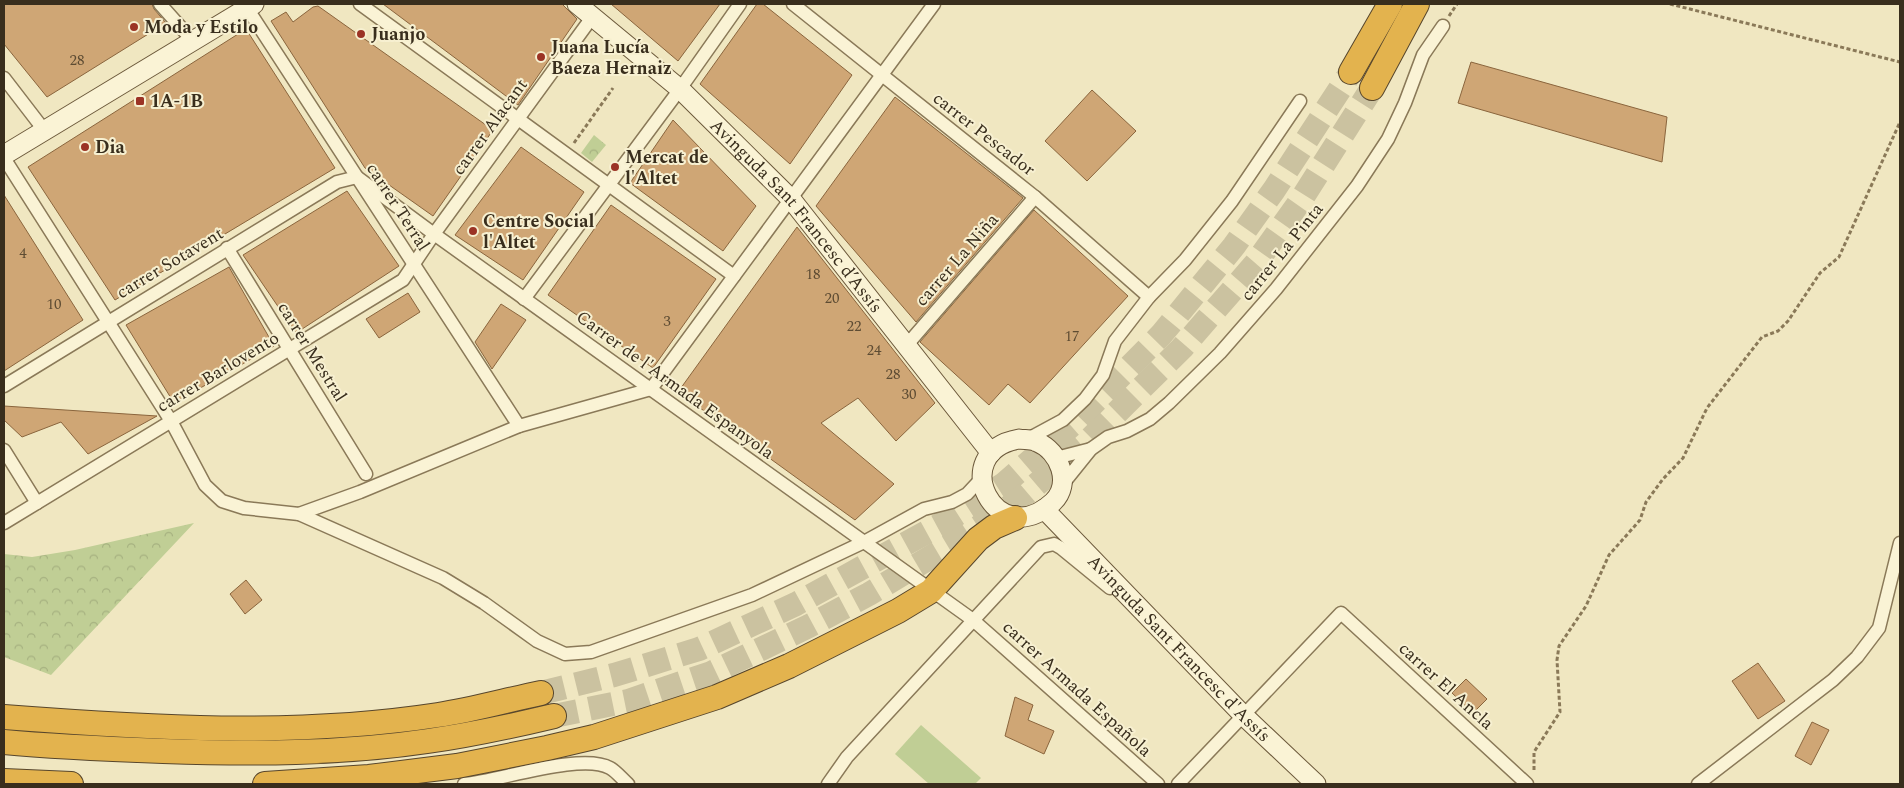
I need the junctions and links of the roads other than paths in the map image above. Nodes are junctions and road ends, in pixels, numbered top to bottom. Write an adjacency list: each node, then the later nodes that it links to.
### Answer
1 (160, 4): 12 (street)
2 (360, 4): 19 (street)
3 (577, 4): 10 (main road, Avinguda Sant Francesc d’Assís)
4 (740, 4): 17 (street)
5 (794, 4): 14 (street, carrer Pescador)
6 (934, 4): 14 (street)
7 (1390, 4): 13 (highway)
8 (1417, 4): 16 (highway)
9 (251, 6): 12 (main road); 22 (street, carrer Terral)
10 (593, 16): 17 (main road, Avinguda Sant Francesc d’Assís); 19 (street, carrer Alacant)
11 (1443, 26): 41 (street, carrer La Pinta)
12 (193, 41): 20 (main road)
13 (1351, 72)
14 (882, 75): 24 (street, carrer Pescador); 25 (street)
15 (4, 78): 20 (street)
16 (1372, 88)
17 (680, 89): 23 (street); 25 (main road, Avinguda Sant Francesc d’Assís)
18 (1300, 101): 30 (street)
19 (518, 119): 23 (street); 26 (street, carrer Alacant)
20 (44, 130): 21 (main road)
21 (4, 157): 32 (street)
22 (357, 177): 26 (street, Carrer de l'Armada Espanyola); 27 (street, carrer Sotavent); 28 (street, carrer Terral)
23 (608, 184): 29 (street); 31 (street)
24 (1035, 196): 30 (street, carrer Pescador); 33 (street, carrer La Niña)
25 (791, 199): 29 (street); 33 (main road, Avinguda Sant Francesc d’Assís)
26 (434, 234): 28 (street, carrer Barlovento); 31 (street, Carrer de l'Armada Espanyola)
27 (228, 248): 32 (street, carrer Sotavent); 34 (street, carrer Mestral)
28 (414, 265): 34 (street, carrer Barlovento); 38 (street, carrer Terral)
29 (734, 276): 36 (street)
30 (1149, 297): 39 (street)
31 (524, 299): 36 (street, Carrer de l'Armada Espanyola)
32 (107, 321): 35 (street, carrer Sotavent); 37 (street)
33 (906, 346): 42 (main road, Avinguda Sant Francesc d’Assís)
34 (290, 349): 37 (street, carrer Barlovento); 44 (street, carrer Mestral)
35 (4, 386)
36 (651, 389): 38 (street); 52 (street, Carrer de l'Armada Espanyola)
37 (170, 421): 47 (street, carrer Barlovento); 49 (street)
38 (519, 426): 49 (street)
39 (1026, 440): 42 (main road); 43 (main road)
40 (4, 450): 47 (street)
41 (1091, 450): 43 (street, carrer La Pinta); 46 (street, carrer La Pinta)
42 (991, 453): 45 (main road)
43 (1056, 458): 46 (main road)
44 (366, 474)
45 (981, 479): 50 (main road); 52 (street)
46 (1062, 486): 48 (main road)
47 (37, 503): 51 (street, carrer Barlovento)
48 (1044, 509): 50 (main road); 56 (main road, Avinguda Sant Francesc d'Assís)
49 (299, 514): 52 (street)
50 (1015, 518): 54 (highway)
51 (4, 522)
52 (864, 542): 54 (street, Carrer de l'Armada Espanyola)
53 (1900, 543): 72 (street)
54 (932, 590): 55 (street, Carrer de l'Armada Espanyola); 65 (highway)
55 (973, 620): 56 (street); 68 (street); 69 (street, carrer Armada Española)
56 (1151, 622): 59 (main road, Avinguda Sant Francesc d'Assís)
57 (541, 693): 60 (highway)
58 (554, 716): 61 (highway)
59 (1244, 716): 62 (street, carrer El Ancla); 70 (street); 71 (main road, Avinguda Sant Francesc d'Assís)
60 (4, 717)
61 (4, 742)
62 (1522, 780)
63 (4, 781): 64 (highway)
64 (72, 784)
65 (265, 784)
66 (464, 784): 67 (street)
67 (628, 784)
68 (828, 784)
69 (1158, 784)
70 (1178, 784)
71 (1316, 784)
72 (1698, 784)

